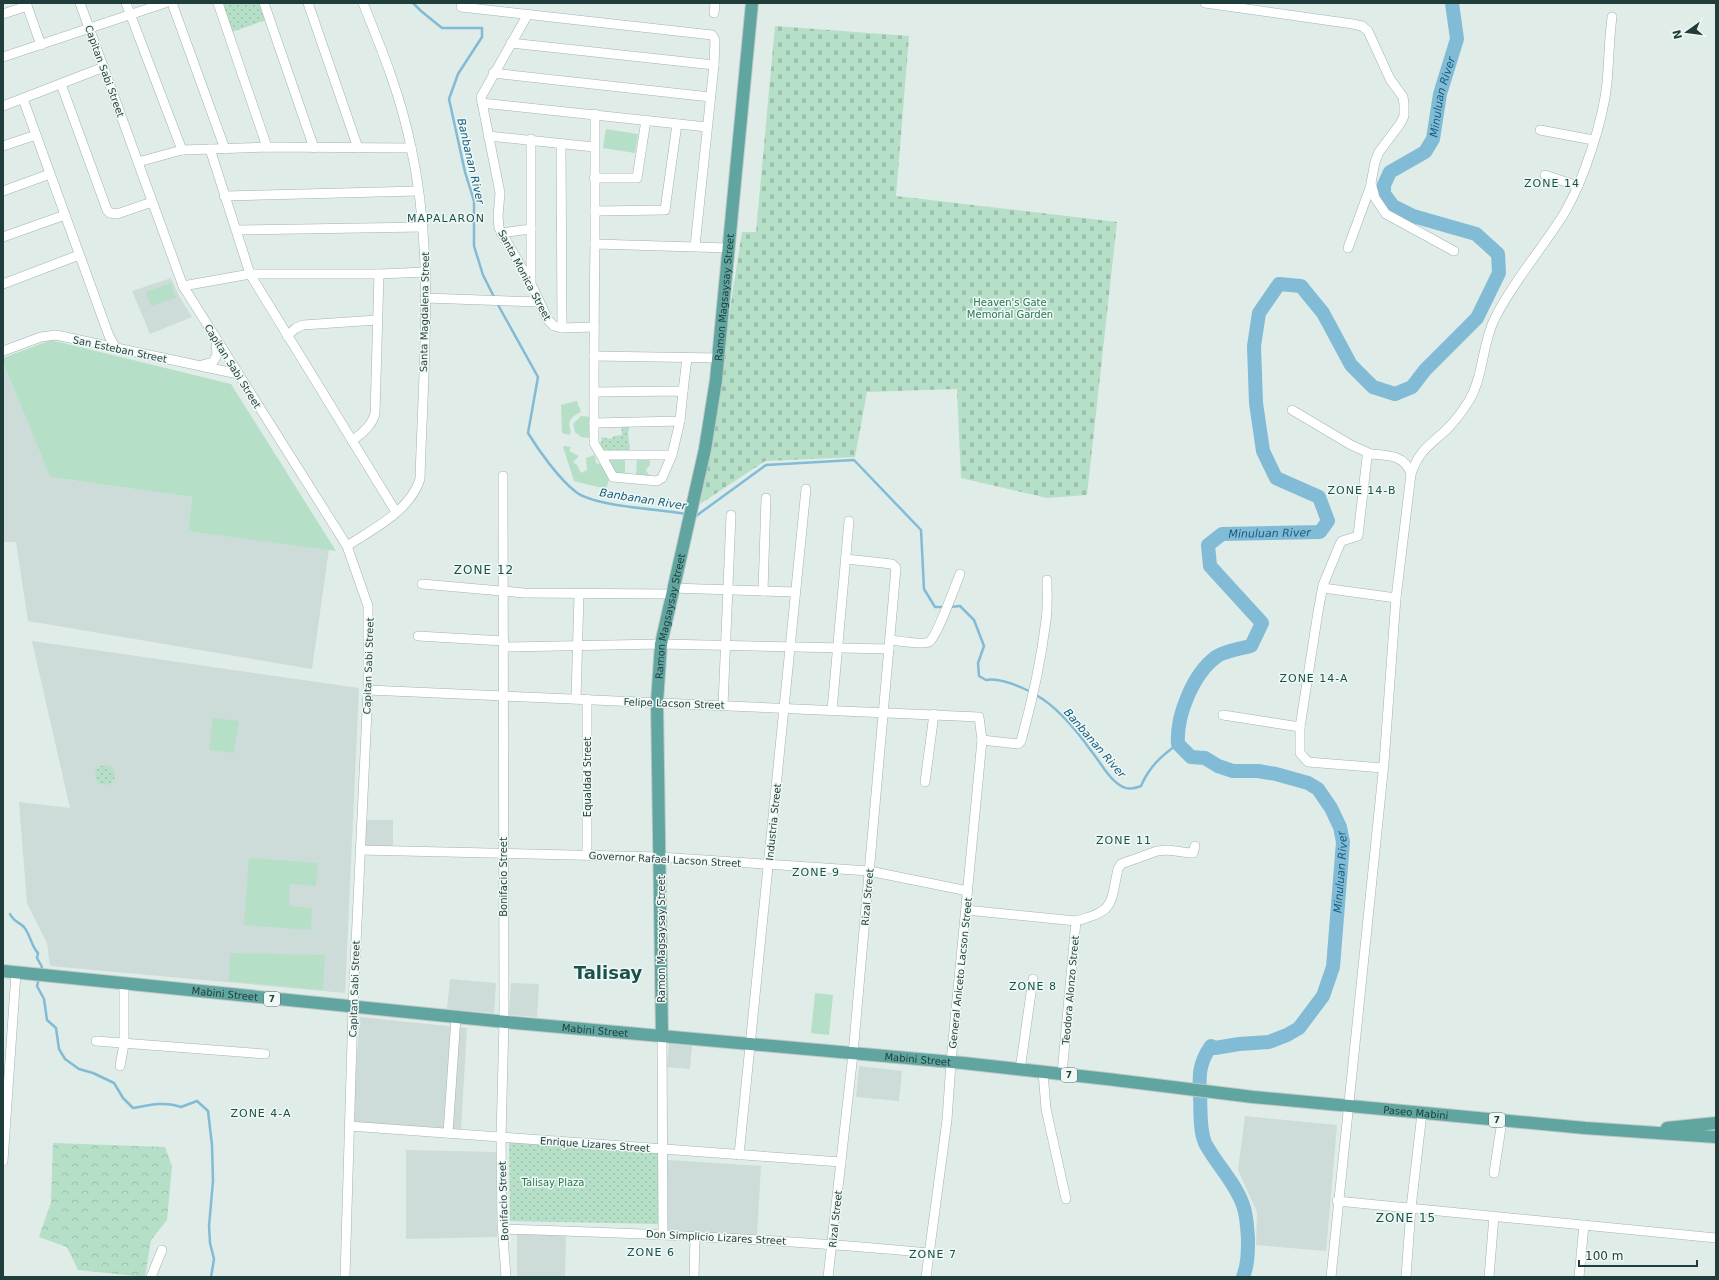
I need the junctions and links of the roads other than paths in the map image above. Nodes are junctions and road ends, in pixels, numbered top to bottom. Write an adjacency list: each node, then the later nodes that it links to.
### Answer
1 (80, 3): 19 (street, Capitan Sabi Street)
2 (126, 3): 17 (street)
3 (165, 3): 17 (street)
4 (172, 3): 44 (street)
5 (218, 3): 42 (street)
6 (264, 3): 45 (street)
7 (308, 3): 46 (street)
8 (363, 3): 47 (street, Santa Magdalena Street)
9 (716, 3): 14 (street)
10 (752, 3): 69 (main road, Ramon Magsaysay Street)
11 (1206, 3): 54 (street)
12 (26, 4): 15 (street); 21 (street)
13 (461, 7): 16 (street)
14 (714, 13)
15 (3, 14)
16 (528, 14): 20 (street, Santa Monica Street); 23 (street)
17 (130, 16): 19 (street); 49 (street)
18 (1612, 17): 39 (street)
19 (90, 29): 21 (street); 24 (street, Capitan Sabi Street)
20 (511, 43): 23 (street); 25 (street, Santa Monica Street)
21 (41, 45): 22 (street)
22 (3, 57)
23 (714, 65): 27 (street)
24 (104, 67): 26 (street); 50 (street, Capitan Sabi Street)
25 (493, 73): 27 (street); 29 (street, Santa Monica Street)
26 (61, 84): 28 (street); 59 (street)
27 (710, 97): 34 (street)
28 (23, 99): 30 (street); 36 (street)
29 (482, 103): 31 (street); 37 (street, Santa Monica Street)
30 (3, 106)
31 (595, 114): 32 (street); 43 (street)
32 (646, 120): 33 (street); 53 (street)
33 (677, 124): 34 (street); 60 (street)
34 (707, 127): 68 (street)
35 (1540, 130): 39 (street)
36 (36, 135): 41 (street); 51 (street)
37 (488, 136): 38 (street); 65 (street, Santa Monica Street)
38 (531, 139): 40 (street); 63 (street)
39 (1593, 140): 55 (street)
40 (561, 143): 43 (street); 83 (street)
41 (3, 146)
42 (267, 147): 44 (street); 45 (street)
43 (594, 147): 53 (street)
44 (225, 148): 48 (street)
45 (314, 148): 46 (street)
46 (358, 148): 47 (street)
47 (412, 148): 57 (street, Santa Magdalena Street)
48 (210, 149): 49 (street); 58 (street)
49 (182, 150): 50 (street)
50 (138, 162): 59 (street, Capitan Sabi Street)
51 (50, 174): 56 (street); 61 (street)
52 (1545, 175): 55 (street)
53 (594, 178): 60 (street)
54 (1371, 183): 70 (street); 71 (street)
55 (1578, 186): 102 (street)
56 (3, 191)
57 (418, 191): 58 (street); 62 (street, Santa Magdalena Street)
58 (224, 196): 64 (street)
59 (152, 202): 78 (street, Capitan Sabi Street)
60 (594, 211): 67 (street)
61 (65, 214): 66 (street); 72 (street)
62 (423, 227): 64 (street); 73 (street, Santa Magdalena Street)
63 (530, 229): 65 (street); 77 (street)
64 (237, 230): 74 (street)
65 (501, 233): 77 (street, Santa Monica Street)
66 (3, 237)
67 (595, 244): 68 (street); 82 (street)
68 (695, 246): 69 (street)
69 (729, 248): 90 (main road, Ramon Magsaysay Street)
70 (1348, 248)
71 (1454, 251)
72 (79, 256): 76 (street); 86 (street)
73 (426, 272): 75 (street); 79 (street, Santa Magdalena Street)
74 (250, 274): 75 (street); 78 (street); 84 (street)
75 (379, 274): 81 (street)
76 (3, 284)
77 (531, 284): 80 (street, Santa Monica Street)
78 (183, 286): 85 (street, Capitan Sabi Street)
79 (425, 298): 80 (street); 106 (street, Santa Magdalena Street)
80 (540, 302): 83 (street, Santa Monica Street)
81 (377, 320): 84 (street); 98 (street)
82 (594, 327): 83 (street); 88 (street)
83 (562, 328)
84 (287, 336): 98 (street)
85 (214, 337): 91 (street); 92 (street, Capitan Sabi Street)
86 (115, 347): 87 (street, San Esteban Street); 91 (street, San Esteban Street)
87 (3, 351)
88 (594, 356): 89 (street); 94 (street)
89 (687, 358): 90 (street); 93 (street)
90 (719, 358): 117 (main road, Ramon Magsaysay Street)
91 (196, 365): 92 (street, San Esteban Street)
92 (238, 374): 109 (street, Capitan Sabi Street)
93 (683, 391): 94 (street); 96 (street)
94 (594, 392): 97 (street)
95 (1292, 410): 100 (street)
96 (680, 421): 97 (street); 99 (street)
97 (594, 423): 101 (street)
98 (352, 441): 106 (street)
99 (672, 454): 101 (street); 101 (street)
100 (1371, 454): 102 (street); 114 (street)
101 (601, 455)
102 (1411, 474): 121 (street)
103 (503, 476): 116 (street, Bonifacio Street)
104 (806, 489): 119 (street, Industria Street)
105 (766, 498): 118 (street)
106 (396, 512): 109 (street, Santa Magdalena Street)
107 (731, 515): 115 (street)
108 (849, 521): 110 (street)
109 (347, 546): 130 (street, Capitan Sabi Street)
110 (846, 559): 125 (street, Rizal Street); 129 (street)
111 (960, 574): 125 (street)
112 (1047, 580): 143 (street)
113 (422, 584): 116 (street)
114 (1323, 588): 121 (street); 142 (street)
115 (728, 590): 117 (street); 118 (street); 126 (street)
116 (503, 591): 120 (street); 123 (street, Bonifacio Street)
117 (671, 591): 120 (street); 124 (main road, Ramon Magsaysay Street)
118 (763, 591): 119 (street)
119 (795, 592): 128 (street, Industria Street)
120 (578, 595): 127 (street)
121 (1396, 598): 144 (street)
122 (418, 636): 123 (street)
123 (504, 644): 127 (street); 131 (street, Bonifacio Street)
124 (660, 644): 126 (street); 127 (street); 134 (main road, Ramon Magsaysay Street)
125 (889, 645): 129 (street); 138 (street, Rizal Street)
126 (726, 646): 128 (street); 135 (street)
127 (579, 647): 132 (street)
128 (790, 647): 129 (street); 136 (street, Industria Street)
129 (839, 648): 137 (street)
130 (368, 690): 131 (street, Felipe Lacson Street); 147 (street, Capitan Sabi Street)
131 (503, 696): 132 (street, Felipe Lacson Street); 148 (street, Bonifacio Street)
132 (576, 699): 133 (street, Felipe Lacson Street)
133 (587, 699): 134 (street, Felipe Lacson Street); 149 (street, Equaldad Street)
134 (657, 702): 135 (street, Felipe Lacson Street); 150 (main road, Ramon Magsaysay Street)
135 (723, 705): 136 (street, Felipe Lacson Street)
136 (784, 708): 137 (street, Felipe Lacson Street); 151 (street, Industria Street)
137 (832, 710): 138 (street, Felipe Lacson Street)
138 (883, 712): 139 (street, Felipe Lacson Street); 152 (street, Rizal Street)
139 (934, 714): 141 (street, Felipe Lacson Street); 145 (street)
140 (1223, 715): 142 (street)
141 (979, 717): 143 (street, General Aniceto Lacson Street)
142 (1300, 727): 144 (street)
143 (982, 740): 153 (street, General Aniceto Lacson Street)
144 (1383, 768): 175 (street)
145 (925, 782)
146 (1195, 846): 155 (street)
147 (360, 850): 148 (street, Governor Rafael Lacson Street); 160 (street, Capitan Sabi Street)
148 (503, 854): 149 (street, Governor Rafael Lacson Street); 162 (street, Bonifacio Street)
149 (587, 856): 150 (street, Governor Rafael Lacson Street)
150 (660, 857): 151 (street, Governor Rafael Lacson Street); 163 (main road, Ramon Magsaysay Street)
151 (768, 865): 152 (street, Governor Rafael Lacson Street); 166 (street, Industria Street)
152 (869, 871): 153 (street, Governor Rafael Lacson Street); 168 (street, Rizal Street)
153 (968, 891): 154 (street, General Aniceto Lacson Street)
154 (966, 910): 155 (street, Teodora Alonzo Street); 169 (street, General Aniceto Lacson Street)
155 (1076, 922): 173 (street, Teodora Alonzo Street)
156 (3, 971): 157 (main road, Mabini Street / 7)
157 (16, 973): 159 (main road, Mabini Street / 7); 186 (street)
158 (1033, 980): 171 (street)
159 (124, 984): 160 (main road, Mabini Street / 7); 165 (street)
160 (353, 1007): 161 (main road, Mabini Street / 7); 179 (street, Capitan Sabi Street)
161 (456, 1017): 162 (main road, Mabini Street / 7); 181 (street)
162 (504, 1022): 163 (main road, Mabini Street / 7); 182 (street, Bonifacio Street)
163 (662, 1036): 166 (main road, Mabini Street / 7); 184 (street, Ramon Magsaysay Street)
164 (96, 1041): 165 (street)
165 (124, 1044): 167 (street); 170 (street)
166 (750, 1044): 168 (main road, Mabini Street / 7); 185 (street, Industria Street)
167 (265, 1054)
168 (853, 1054): 169 (main road, Mabini Street / 7); 187 (street, Rizal Street)
169 (951, 1062): 171 (main road, Mabini Street / 7); 200 (street, General Aniceto Lacson Street)
170 (120, 1066)
171 (1020, 1070): 172 (main road, Mabini Street / 7)
172 (1043, 1072): 173 (main road, Mabini Street / 7); 189 (street)
173 (1062, 1074): 174 (main road, Mabini Street / 7)
174 (1187, 1090): 175 (main road, Paseo Mabini / 7)
175 (1349, 1106): 176 (main road, Paseo Mabini / 7); 190 (street)
176 (1422, 1113): 177 (main road, Paseo Mabini / 7); 191 (street)
177 (1502, 1121): 180 (main road, Paseo Mabini / 7); 188 (street)
178 (1716, 1123): 180 (main road, Paseo Mabini / 7)
179 (349, 1126): 181 (street, Enrique Lizares Street); 202 (street, Capitan Sabi Street)
180 (1644, 1131): 183 (main road, Paseo Mabini / 7)
181 (448, 1133): 182 (street, Enrique Lizares Street)
182 (501, 1137): 184 (street, Enrique Lizares Street); 194 (street, Bonifacio Street)
183 (1716, 1137)
184 (663, 1149): 185 (street, Enrique Lizares Street); 195 (street, Ramon Magsaysay Street)
185 (739, 1155): 187 (street, Enrique Lizares Street)
186 (3, 1161)
187 (841, 1162): 198 (street, Rizal Street)
188 (1494, 1172)
189 (1066, 1199)
190 (1337, 1201): 191 (street); 207 (street)
191 (1411, 1208): 192 (street); 208 (street)
192 (1494, 1216): 193 (street); 209 (street)
193 (1584, 1225): 197 (street); 210 (street)
194 (503, 1229): 195 (street, Don Simplicio Lizares Street); 203 (street, Bonifacio Street)
195 (663, 1234): 196 (street, Don Simplicio Lizares Street)
196 (695, 1236): 198 (street, Don Simplicio Lizares Street); 204 (street)
197 (1716, 1238)
198 (832, 1243): 200 (street, Don Simplicio Lizares Street); 205 (street, Rizal Street)
199 (162, 1250): 201 (street)
200 (928, 1253): 206 (street, General Aniceto Lacson Street)
201 (151, 1277)
202 (345, 1277)
203 (506, 1277)
204 (694, 1277)
205 (828, 1277)
206 (926, 1277)
207 (1331, 1277)
208 (1406, 1277)
209 (1489, 1277)
210 (1579, 1277)

